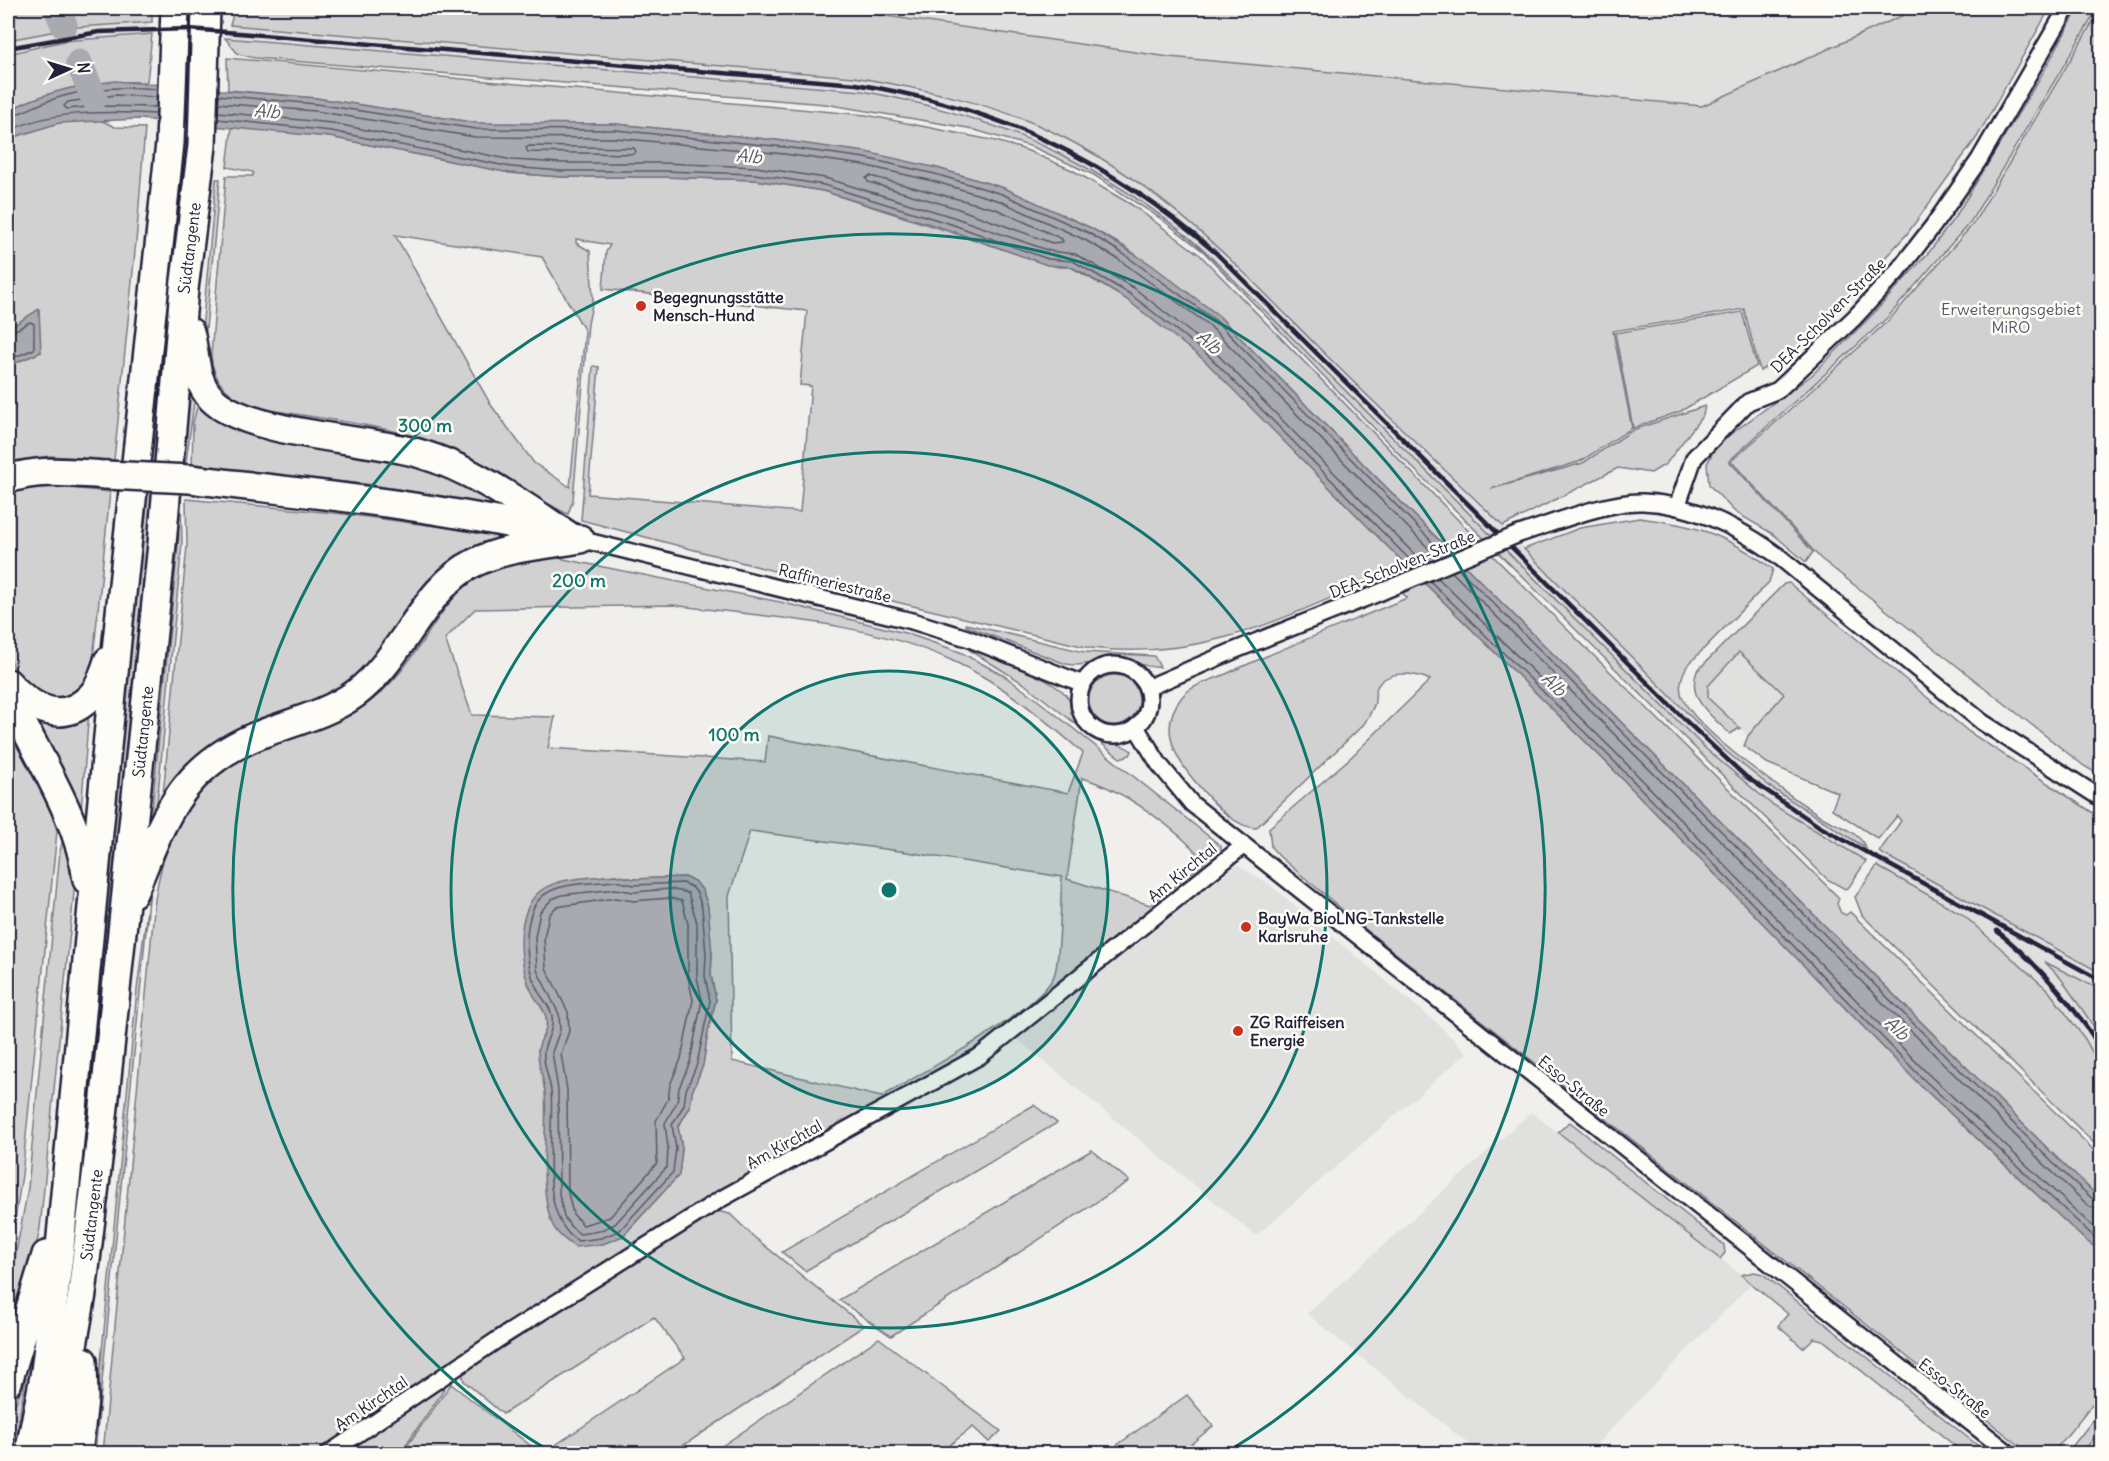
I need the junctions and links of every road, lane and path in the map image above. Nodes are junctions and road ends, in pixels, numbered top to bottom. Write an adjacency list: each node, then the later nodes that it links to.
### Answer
1 (175, 8): 8 (highway, Südtangente)
2 (206, 8): 4 (highway, Südtangente)
3 (2067, 8): 6 (street, DEA-Scholven-Straße)
4 (183, 306): 7 (highway); 17 (highway, Südtangente)
5 (8, 479): 7 (highway, bridge)
6 (1677, 507): 11 (street, DEA-Scholven-Straße, bridge); 14 (street, DEA-Scholven-Straße)
7 (576, 538): 10 (street, Raffineriestraße); 17 (highway)
8 (117, 641): 9 (highway); 16 (highway, Südtangente)
9 (8, 682)
10 (1083, 684): 11 (street); 13 (street)
11 (1147, 688): 13 (street)
12 (8, 694): 16 (highway)
13 (1136, 727): 15 (street, Esso-Straße)
14 (2102, 799)
15 (1243, 846): 24 (street, Am Kirchtal); 25 (street, Esso-Straße)
16 (92, 921): 18 (highway, Südtangente)
17 (122, 922): 19 (highway, Südtangente)
18 (67, 1179): 20 (highway); 21 (highway, Südtangente)
19 (82, 1294): 22 (highway, Südtangente); 23 (highway)
20 (8, 1382)
21 (29, 1454)
22 (54, 1454)
23 (78, 1454)
24 (328, 1454)
25 (2010, 1454)

